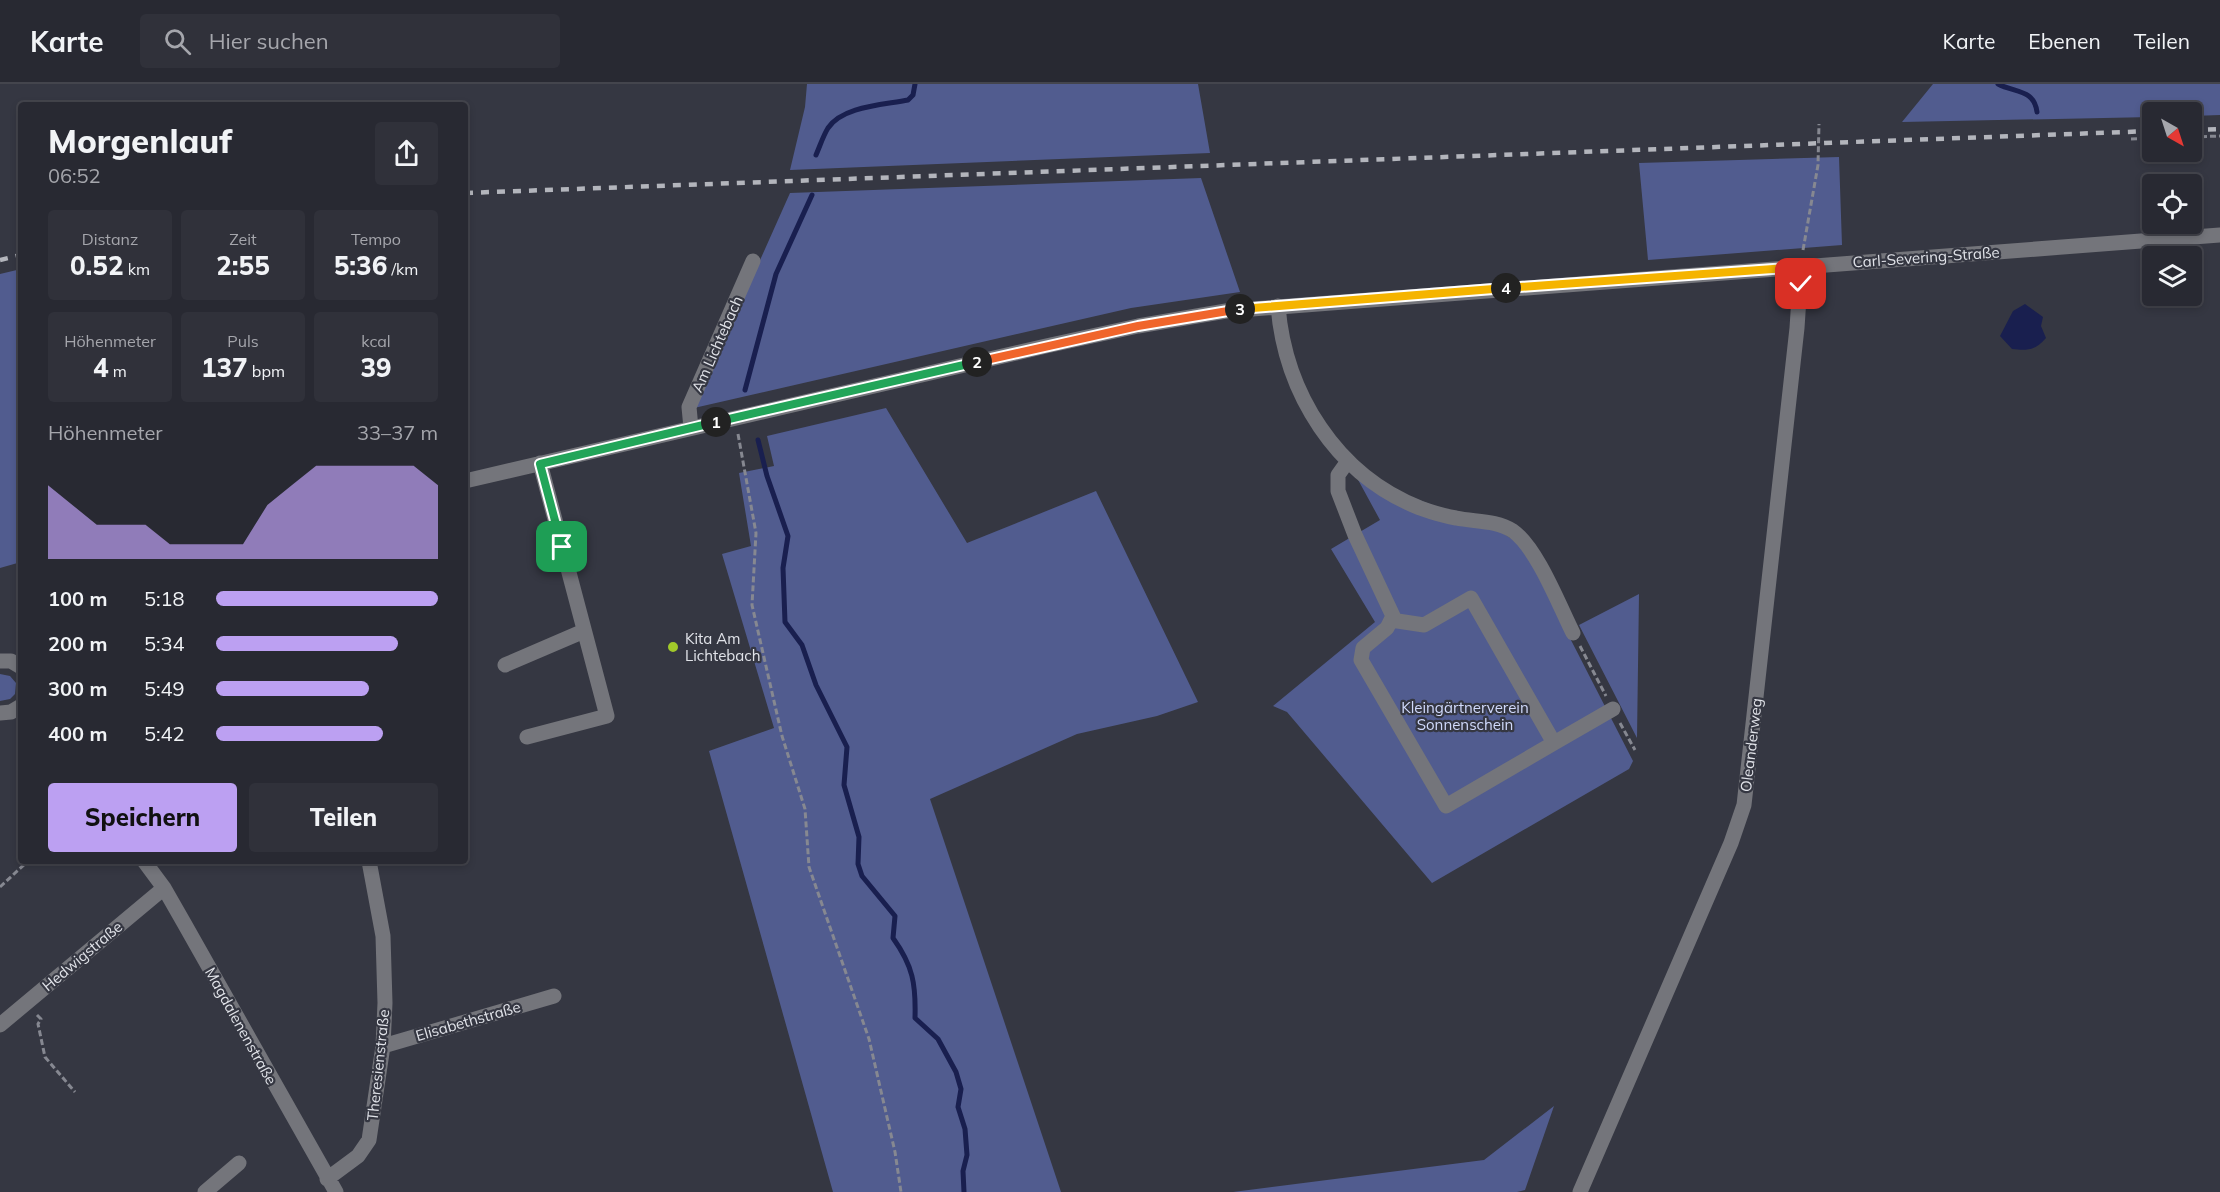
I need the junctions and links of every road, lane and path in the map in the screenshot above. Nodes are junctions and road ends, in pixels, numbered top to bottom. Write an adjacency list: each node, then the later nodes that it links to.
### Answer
1 (1819, 124): 8 (path)
2 (2220, 136): 3 (path)
3 (2202, 137)
4 (2142, 138): 5 (path)
5 (2131, 139)
6 (2220, 235): 8 (street, Carl-Severing-Straße)
7 (753, 261): 11 (street, Am Lichtebach)
8 (1801, 267): 9 (street, Carl-Severing-Straße); 38 (street, Oleanderweg)
9 (1278, 306): 10 (street, Carl-Severing-Straße); 12 (street)
10 (735, 418): 11 (street, Carl-Severing-Straße); 37 (path)
11 (691, 428): 13 (street, Carl-Severing-Straße)
12 (1348, 461): 15 (street); 17 (street)
13 (540, 464): 14 (street, Carl-Severing-Straße); 16 (street)
14 (468, 480)
15 (1391, 620): 21 (street); 21 (street)
16 (584, 631): 18 (street); 20 (street)
17 (1573, 633): 19 (path)
18 (505, 665)
19 (1613, 709): 21 (street); 22 (path)
20 (527, 737)
21 (1554, 743)
22 (1635, 750)
23 (25, 864): 26 (path)
24 (146, 864): 27 (street, Magdalenenstraße)
25 (370, 864): 31 (street, Theresienstraße)
26 (0, 887)
27 (164, 888): 29 (street, Hedwigstraße); 34 (street, Magdalenenstraße)
28 (554, 996): 31 (street, Elisabethstraße)
29 (27, 1002): 30 (street, Hedwigstraße); 32 (path)
30 (0, 1025)
31 (383, 1046): 34 (street, Theresienstraße)
32 (75, 1092)
33 (239, 1163): 35 (street)
34 (327, 1179): 36 (street, Magdalenenstraße)
35 (204, 1192)
36 (336, 1192)
37 (901, 1192)
38 (1580, 1192)

